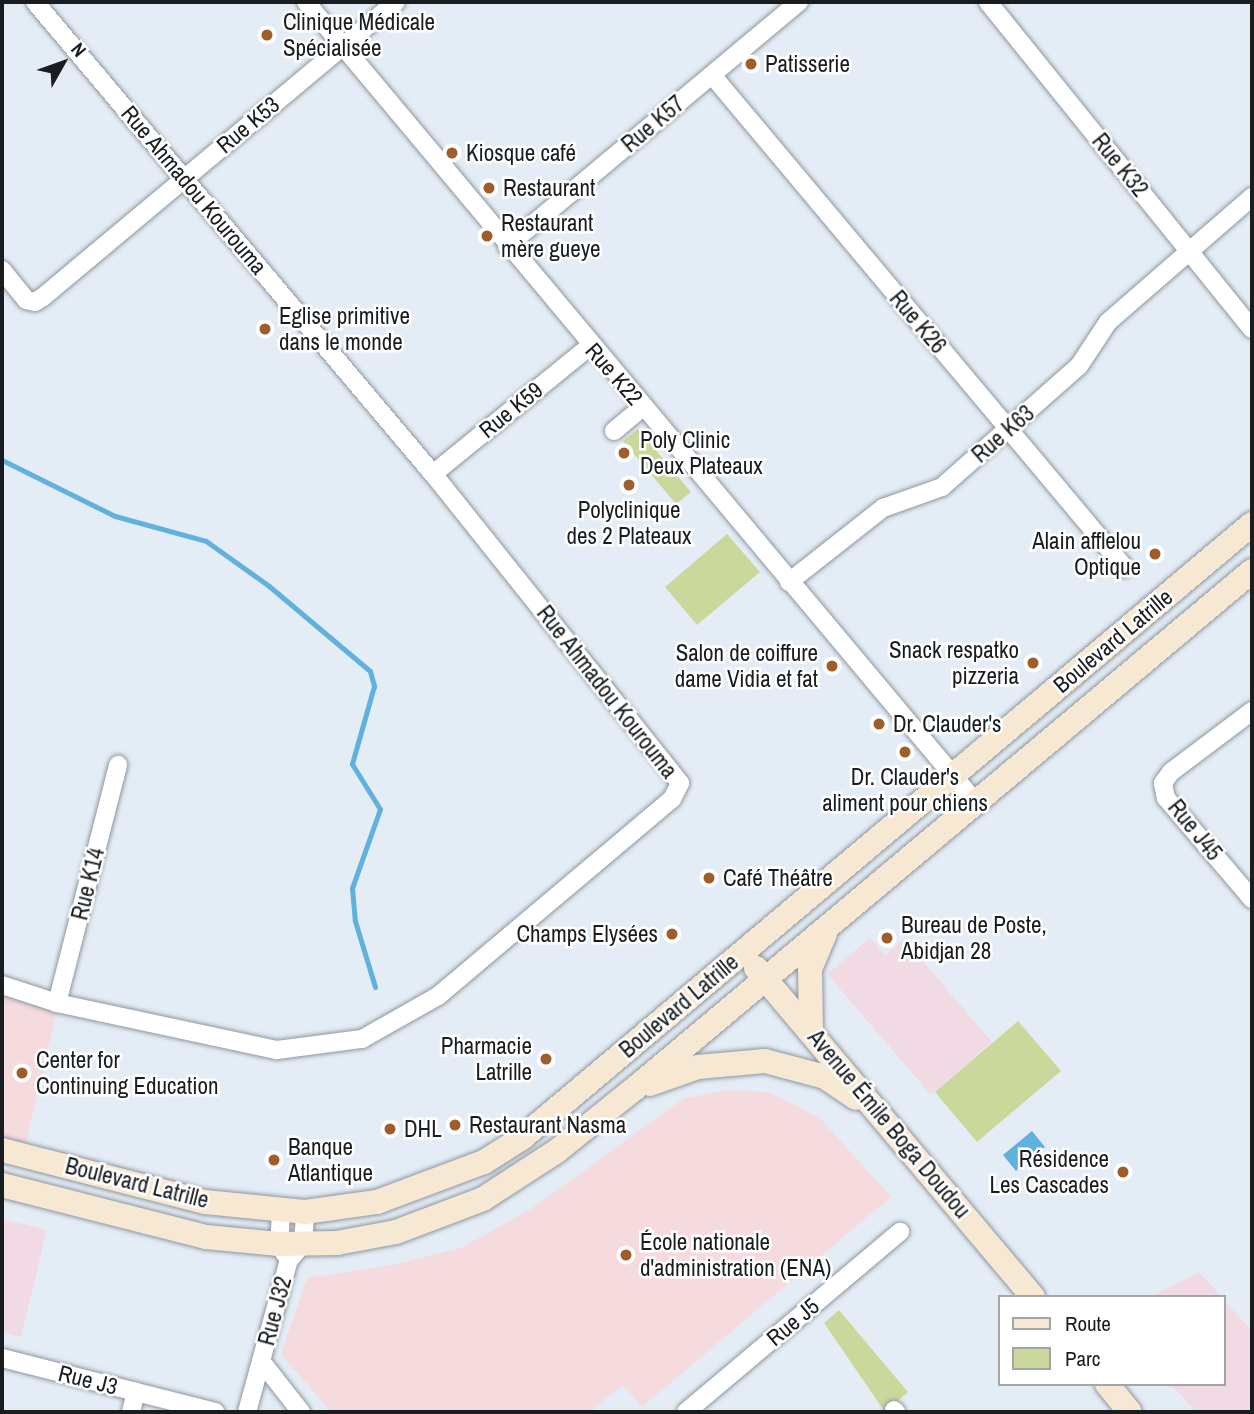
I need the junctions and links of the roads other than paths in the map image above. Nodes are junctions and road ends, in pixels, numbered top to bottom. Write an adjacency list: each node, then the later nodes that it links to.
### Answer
1 (35, 2): 8 (street, Rue Ahmadou Kourouma)
2 (306, 2): 6 (street, Rue K22)
3 (396, 2): 6 (street, Rue K53)
4 (799, 2): 7 (street, Rue K57)
5 (988, 2): 11 (street, Rue K32)
6 (343, 47): 8 (street, Rue K53); 10 (street, Rue K22)
7 (712, 75): 10 (street, Rue K57); 16 (street, Rue K26)
8 (184, 178): 12 (street, Rue K53); 18 (street, Rue Ahmadou Kourouma)
9 (1252, 197): 11 (street, Rue K63)
10 (507, 246): 14 (street, Rue K22)
11 (1189, 250): 13 (street, Rue K32); 16 (street, Rue K63)
12 (2, 270)
13 (1252, 329)
14 (590, 346): 15 (street, Rue K22); 18 (street, Rue K59)
15 (643, 407): 17 (street); 22 (street, Rue K22)
16 (1009, 430): 20 (street, Rue K26); 22 (street, Rue K63)
17 (614, 431)
18 (433, 474): 32 (street, Rue Ahmadou Kourouma)
19 (1252, 524): 25 (main road, Boulevard Latrille)
20 (1125, 568)
21 (1252, 571): 26 (main road, Boulevard Latrille)
22 (789, 582): 25 (street, Rue K22)
23 (1252, 711): 27 (street, Rue J45)
24 (118, 765): 32 (street, Rue K14)
25 (952, 775): 26 (street, Rue K22); 29 (main road, Boulevard Latrille)
26 (976, 803): 28 (main road, Boulevard Latrille)
27 (1252, 899)
28 (830, 926): 30 (main road, Boulevard Latrille); 33 (main road)
29 (743, 953): 30 (main road, Avenue Émile Boga Doudou); 38 (main road, Boulevard Latrille)
30 (766, 979): 33 (main road, Avenue Émile Boga Doudou); 34 (main road, Boulevard Latrille)
31 (2, 985): 32 (street, Rue Ahmadou Kourouma)
32 (57, 1003)
33 (810, 1032): 35 (main road, Avenue Émile Boga Doudou)
34 (633, 1090): 35 (main road); 40 (main road, Boulevard Latrille)
35 (883, 1116): 41 (main road, Avenue Émile Boga Doudou)
36 (2, 1150): 38 (main road, Boulevard Latrille)
37 (2, 1185): 40 (main road, Boulevard Latrille)
38 (293, 1211): 40 (street); 40 (street)
39 (900, 1232): 50 (street, Rue J5)
40 (290, 1250): 43 (street, Rue J32)
41 (1031, 1295)
42 (2, 1358): 45 (street, Rue J3)
43 (261, 1362): 48 (street, Rue J32); 49 (street, Rue J32)
44 (1109, 1386): 51 (main road)
45 (136, 1392): 46 (street); 47 (street, Rue J3)
46 (131, 1412)
47 (215, 1412)
48 (247, 1412)
49 (301, 1412)
50 (686, 1412)
51 (1130, 1412)

